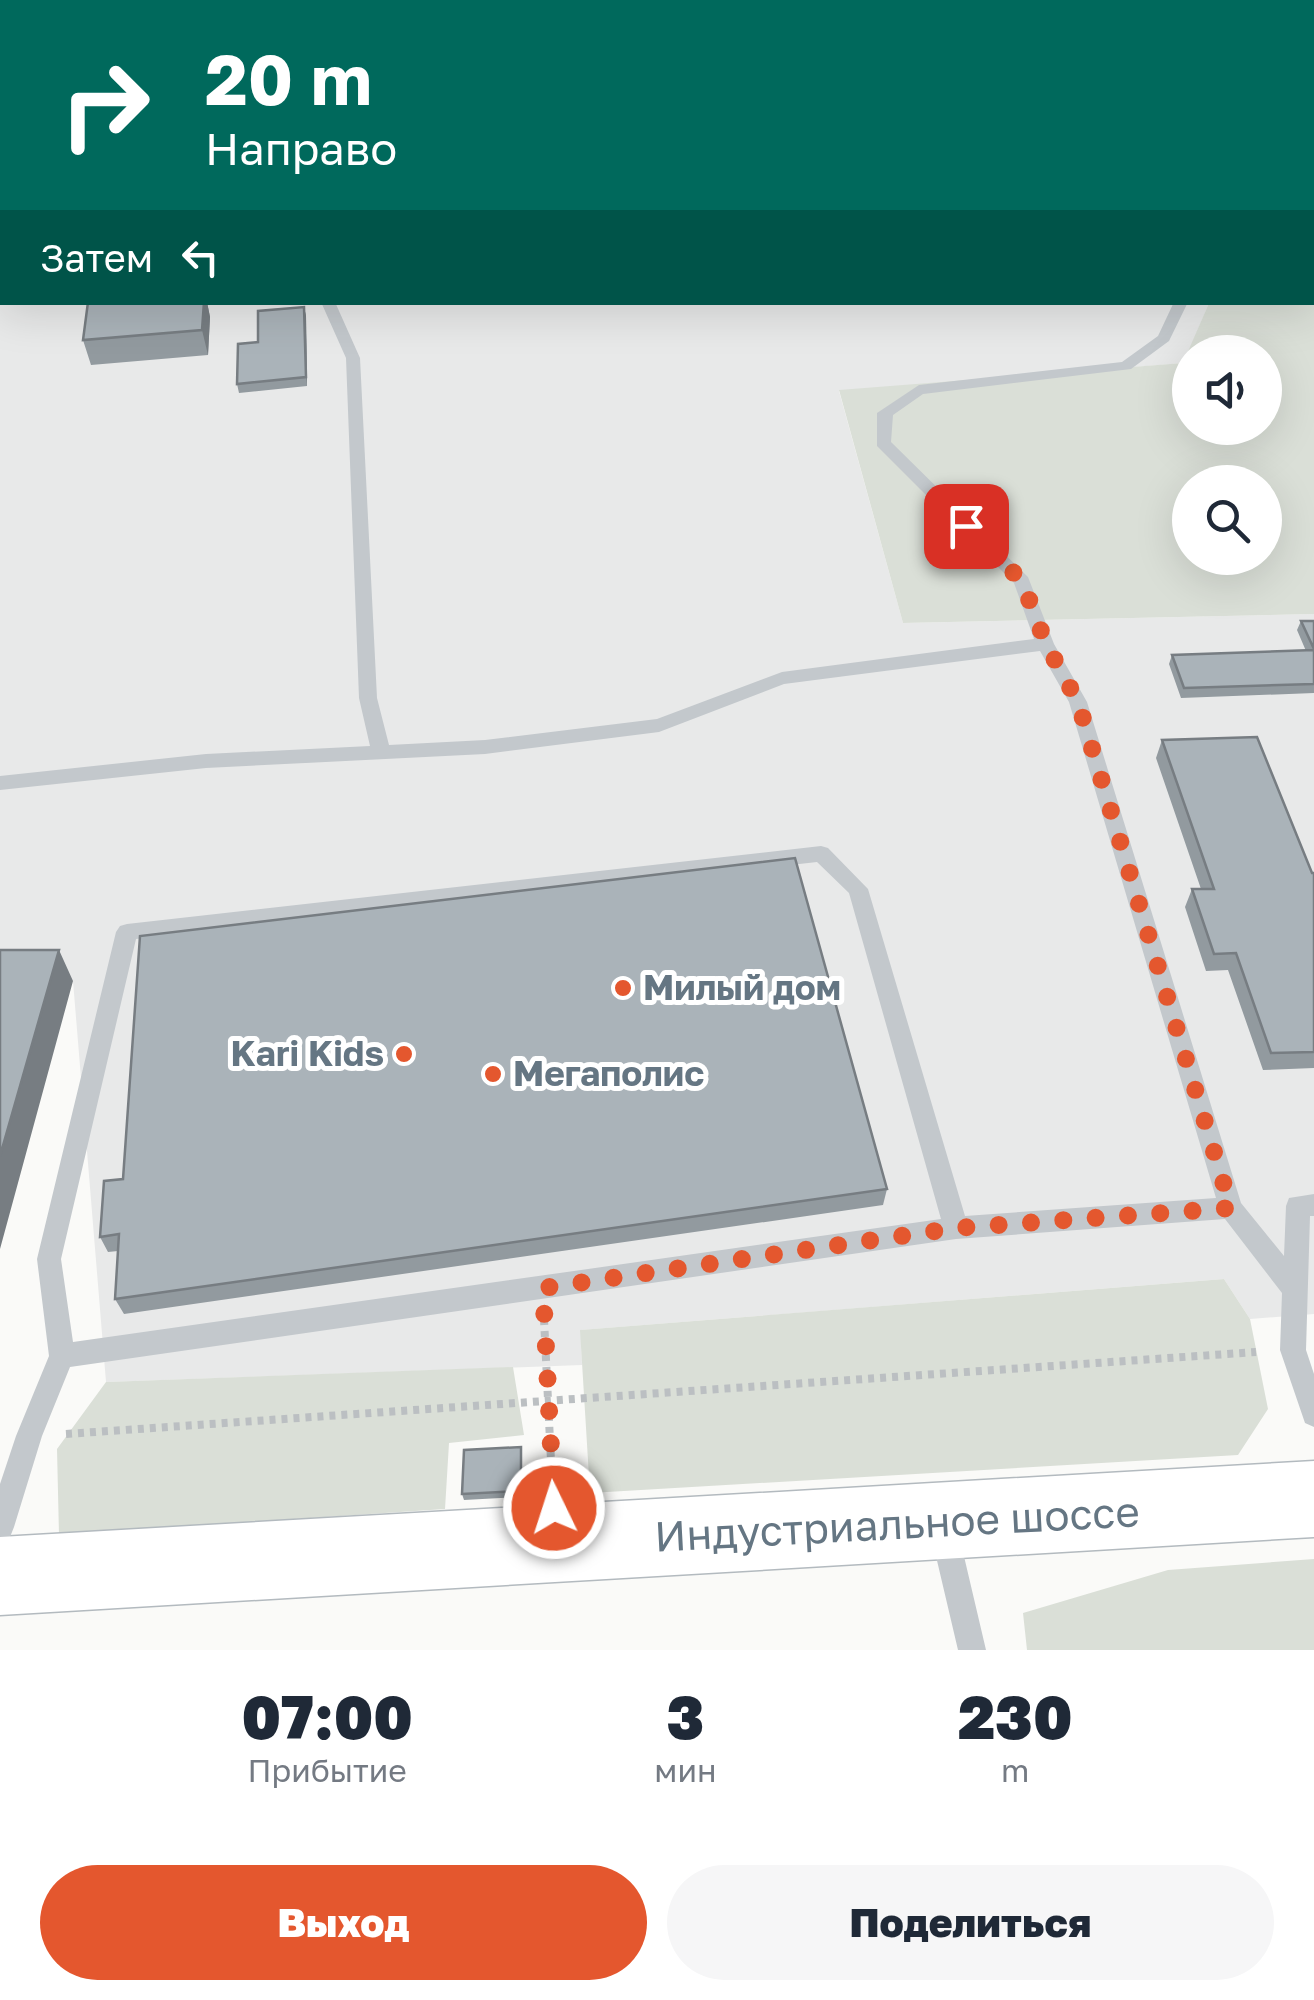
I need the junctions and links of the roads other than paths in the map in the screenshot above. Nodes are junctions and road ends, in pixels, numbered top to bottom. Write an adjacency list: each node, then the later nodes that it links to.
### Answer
1 (329, 305): 4 (lane)
2 (1180, 305): 3 (lane)
3 (1046, 644): 4 (lane); 7 (lane)
4 (381, 752): 5 (lane)
5 (0, 782)
6 (1314, 1205): 9 (lane)
7 (1231, 1208): 8 (lane); 9 (lane)
8 (956, 1228): 10 (lane); 10 (lane)
9 (1295, 1289): 11 (lane)
10 (62, 1356): 14 (lane)
11 (1314, 1414)
12 (1314, 1499): 13 (main road, Индустриальное шоссе)
13 (942, 1524): 15 (main road, Индустриальное шоссе); 16 (lane)
14 (0, 1527)
15 (0, 1576)
16 (972, 1650)

